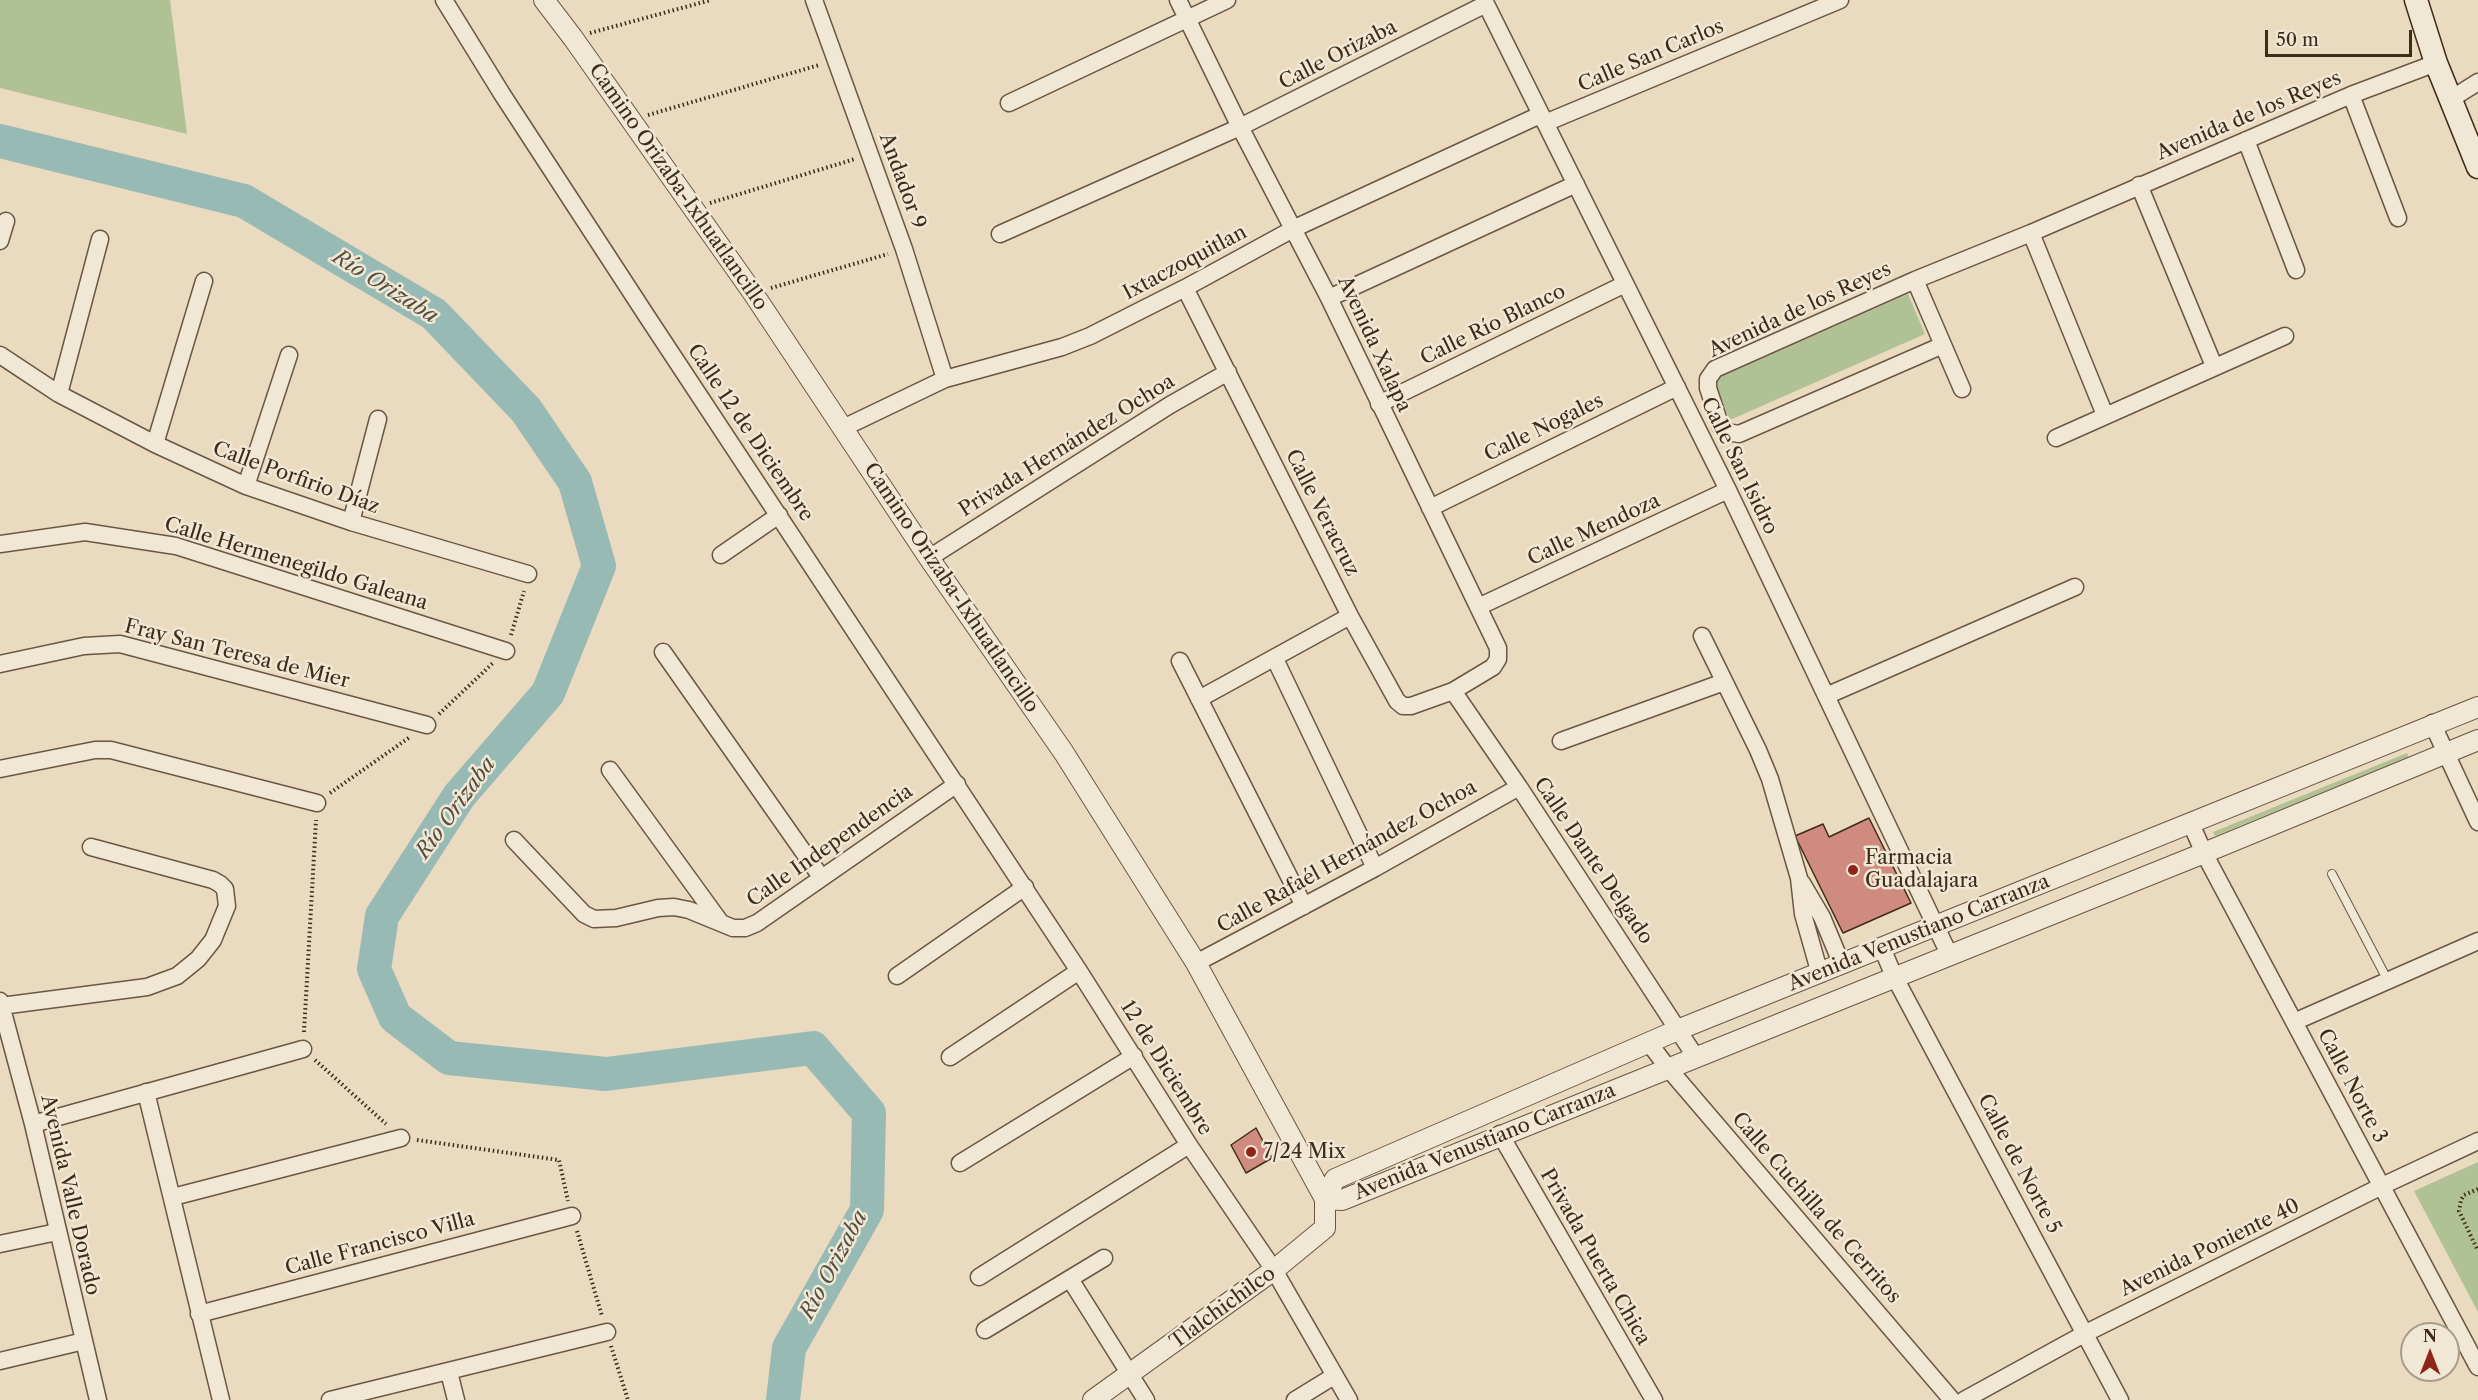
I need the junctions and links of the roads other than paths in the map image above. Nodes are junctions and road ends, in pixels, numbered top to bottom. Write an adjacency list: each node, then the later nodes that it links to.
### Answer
1 (444, 0): 53 (street, Calle 12 de Diciembre)
2 (544, 0): 47 (street, Camino Orizaba-Ixhuatlancillo)
3 (814, 0): 40 (street, Andador 9)
4 (1178, 0): 9 (street, Avenida Xalapa)
5 (1227, 0): 9 (street)
6 (1840, 0): 15 (street, Calle San Carlos)
7 (2416, 0): 10 (main road)
8 (1485, 2): 15 (street, Calle San Isidro); 16 (street, Calle Orizaba)
9 (1187, 20): 14 (street); 16 (street, Avenida Xalapa)
10 (2436, 63): 12 (street, Avenida de los Reyes); 13 (main road)
11 (2478, 82): 13 (street)
12 (2351, 95): 17 (street, Avenida de los Reyes); 21 (street)
13 (2451, 99): 18 (main road)
14 (1009, 103)
15 (1542, 119): 19 (street, Calle San Isidro); 23 (street, Ixtaczoquitlan)
16 (1240, 127): 23 (street, Avenida Xalapa); 25 (street, Calle Orizaba)
17 (2246, 140): 20 (street, Avenida de los Reyes); 28 (street)
18 (2478, 167)
19 (1576, 184): 31 (street, Calle San Isidro); 33 (street)
20 (2139, 185): 24 (street, Avenida de los Reyes); 38 (street)
21 (2398, 218)
22 (6, 221): 27 (street)
23 (1295, 228): 32 (street, Ixtaczoquitlan); 33 (street, Avenida Xalapa)
24 (2031, 233): 29 (street, Avenida de los Reyes); 45 (street)
25 (1000, 234)
26 (100, 239): 43 (street)
27 (0, 241)
28 (2296, 270)
29 (1915, 280): 35 (street, Avenida de los Reyes); 35 (street, Avenida de los Reyes)
30 (204, 281): 49 (street)
31 (1625, 284): 41 (street, Calle San Isidro); 44 (street, Calle Río Blanco)
32 (1185, 288): 39 (street, Calle Veracruz); 40 (street, Ixtaczoquitlan)
33 (1329, 298): 44 (street, Avenida Xalapa)
34 (2284, 336): 38 (street)
35 (1943, 345): 42 (street)
36 (0, 355): 43 (street, Calle Porfirio Díaz)
37 (289, 355): 50 (street)
38 (2214, 366): 45 (street)
39 (1228, 372): 57 (street, Privada Hernández Ochoa); 61 (street, Calle Veracruz)
40 (945, 379): 47 (street, Ixtaczoquitlan)
41 (1677, 387): 51 (street, Calle San Isidro); 52 (street, Calle Nogales)
42 (1962, 389)
43 (59, 394): 49 (street, Calle Porfirio Díaz)
44 (1379, 404): 52 (street, Avenida Xalapa)
45 (2105, 415): 48 (street)
46 (378, 419): 54 (street)
47 (843, 428): 57 (street, Camino Orizaba-Ixhuatlancillo)
48 (2056, 438)
49 (155, 444): 50 (street, Calle Porfirio Díaz)
50 (246, 486): 54 (street, Calle Porfirio Díaz)
51 (1728, 490): 60 (street, Calle Mendoza); 70 (street, Calle San Isidro)
52 (1430, 508): 60 (street, Avenida Xalapa)
53 (779, 515): 56 (street); 80 (street, Calle 12 de Diciembre)
54 (351, 522): 58 (street, Calle Porfirio Díaz)
55 (0, 544): 63 (street, Calle Hermenegildo Galeana)
56 (721, 555)
57 (929, 558): 99 (street, Camino Orizaba-Ixhuatlancillo)
58 (528, 574)
59 (2075, 587): 70 (street)
60 (1478, 607): 69 (street, Avenida Xalapa)
61 (1350, 616): 65 (street); 69 (street, Calle Veracruz)
62 (1702, 636): 68 (street)
63 (506, 651)
64 (663, 652): 90 (street)
65 (1275, 659): 71 (street); 88 (street)
66 (1180, 660): 71 (street)
67 (0, 664): 74 (street, Fray San Teresa de Mier)
68 (1724, 682): 76 (street); 91 (street)
69 (1453, 691): 81 (street, Calle Dante Delgado)
70 (1826, 696): 95 (street, Calle San Isidro)
71 (1199, 699): 93 (street)
72 (2478, 707): 73 (street, Avenida Venustiano Carranza)
73 (2432, 723): 77 (street); 84 (street, Avenida Venustiano Carranza)
74 (427, 725)
75 (2478, 740): 77 (street, Avenida Venustiano Carranza)
76 (1561, 741)
77 (2446, 753): 83 (street); 87 (street, Avenida Venustiano Carranza)
78 (0, 769): 82 (street)
79 (610, 770): 94 (street)
80 (957, 784): 90 (street, Calle Independencia); 92 (street, Calle 12 de Diciembre)
81 (1519, 787): 88 (street, Calle Rafaél Hernández Ochoa); 108 (street, Calle Dante Delgado)
82 (317, 803)
83 (2478, 822)
84 (2191, 825): 87 (street, Calle Norte 3); 95 (street, Avenida Venustiano Carranza)
85 (514, 840): 94 (street)
86 (91, 847): 106 (street)
87 (2204, 853): 98 (street, Avenida Venustiano Carranza); 107 (street, Calle Norte 3)
88 (1375, 868): 93 (street, Calle Rafaél Hernández Ochoa)
89 (2332, 874): 105 (lane)
90 (821, 877): 94 (street, Calle Independencia)
91 (1799, 878): 100 (street); 102 (street)
92 (1024, 888): 101 (street, 12 de Diciembre); 103 (street)
93 (1304, 906): 99 (street, Calle Rafaél Hernández Ochoa)
94 (722, 924)
95 (1936, 926): 97 (street, Avenida Venustiano Carranza); 98 (street, Calle San Isidro)
96 (2478, 941): 105 (street)
97 (1882, 948): 100 (street, Avenida Venustiano Carranza); 104 (street, Calle de Norte 5)
98 (1949, 954): 104 (street, Avenida Venustiano Carranza)
99 (1196, 963): 124 (street, Camino Orizaba-Ixhuatlancillo)
100 (1842, 965): 102 (street, Avenida Venustiano Carranza)
101 (1079, 971): 111 (street, 12 de Diciembre); 113 (street)
102 (1820, 974): 108 (street, Avenida Venustiano Carranza)
103 (897, 976)
104 (1894, 976): 112 (street, Avenida Venustiano Carranza); 135 (street, Calle de Norte 5)
105 (2388, 981): 107 (street)
106 (1, 1004): 116 (street, Avenida Valle Dorado)
107 (2294, 1022): 122 (street, Calle Norte 3)
108 (1680, 1029): 109 (street, Avenida Venustiano Carranza); 112 (street, Calle Dante Delgado)
109 (1649, 1043): 114 (street, Calle Cuchilla de Cerritos); 124 (street, Avenida Venustiano Carranza)
110 (303, 1049): 115 (street)
111 (1134, 1056): 120 (street, 12 de Diciembre); 121 (street)
112 (1695, 1056): 114 (street, Avenida Venustiano Carranza)
113 (950, 1057)
114 (1668, 1068): 117 (street, Avenida Venustiano Carranza); 151 (street, Calle Cuchilla de Cerritos)
115 (146, 1092): 116 (street); 123 (street)
116 (33, 1124): 126 (street, Avenida Valle Dorado)
117 (1500, 1134): 124 (street, Avenida Venustiano Carranza); 150 (street, Privada Puerta Chica)
118 (401, 1138): 123 (street)
119 (2478, 1141): 122 (street, Avenida Poniente 40)
120 (1189, 1145): 129 (street, 12 de Diciembre); 130 (street)
121 (960, 1163)
122 (2382, 1186): 135 (street, Avenida Poniente 40); 138 (street, Calle Norte 3)
123 (173, 1197): 132 (street)
124 (1325, 1198): 129 (street, Tlalchichilco)
125 (572, 1216): 132 (street, Calle Francisco Villa)
126 (57, 1232): 127 (street); 136 (street, Avenida Valle Dorado)
127 (0, 1244)
128 (1104, 1258): 131 (street)
129 (1274, 1270): 140 (street, Tlalchichilco); 141 (street, 12 de Diciembre)
130 (979, 1277)
131 (1070, 1279): 133 (street); 140 (street)
132 (199, 1314): 144 (street)
133 (985, 1330)
134 (607, 1332): 139 (street)
135 (2086, 1333): 152 (street, Avenida Poniente 40); 153 (street, Calle de Norte 5)
136 (84, 1341): 137 (street); 143 (street, Avenida Valle Dorado)
137 (0, 1361)
138 (2478, 1367)
139 (449, 1372): 142 (street); 145 (street)
140 (1130, 1376): 146 (street, Tlalchichilco); 147 (street)
141 (1334, 1376): 148 (street); 149 (street, 12 de Diciembre)
142 (335, 1399)
143 (98, 1400)
144 (221, 1400)
145 (456, 1400)
146 (1093, 1400)
147 (1146, 1400)
148 (1295, 1400)
149 (1349, 1400)
150 (1654, 1400)
151 (1952, 1400)
152 (1964, 1400)
153 (2120, 1400)

